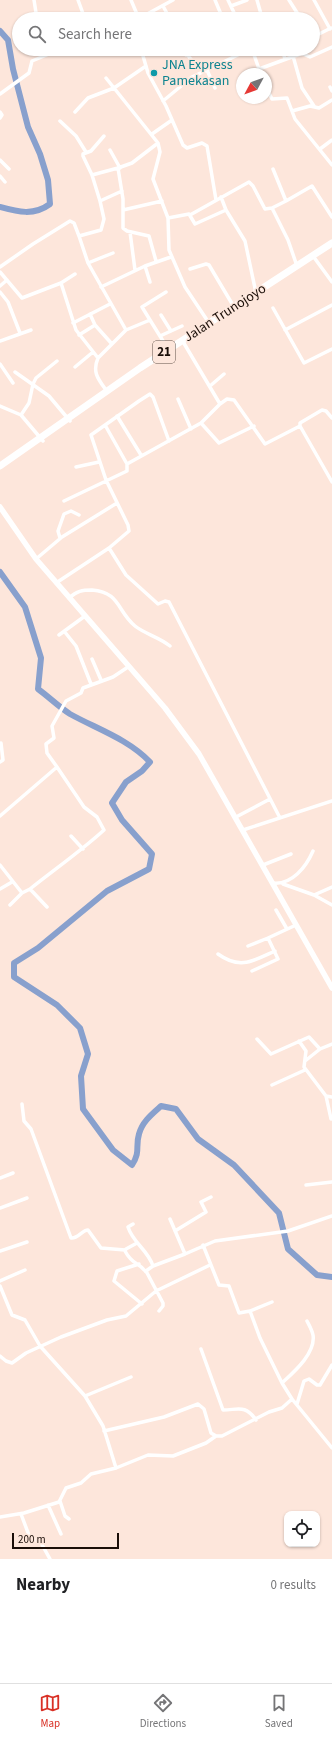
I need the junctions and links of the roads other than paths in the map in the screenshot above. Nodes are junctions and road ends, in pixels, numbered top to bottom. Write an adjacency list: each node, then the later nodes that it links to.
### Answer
1 (34, 0): 13 (street)
2 (78, 0): 14 (street)
3 (131, 0): 15 (street)
4 (173, 0): 11 (street)
5 (215, 0): 18 (street)
6 (228, 0): 12 (street)
7 (247, 0): 12 (street)
8 (257, 0): 20 (street)
9 (289, 0): 21 (street)
10 (314, 0): 22 (street)
11 (163, 6): 16 (street); 17 (street)
12 (231, 6): 19 (street)
13 (37, 12)
14 (82, 12)
15 (135, 12)
16 (151, 12)
17 (166, 12)
18 (220, 12)
19 (234, 12)
20 (260, 12)
21 (297, 12)
22 (331, 28): 23 (street)
23 (320, 34)
24 (332, 47): 25 (street)
25 (320, 52)
26 (44, 56): 41 (street)
27 (143, 56): 35 (street)
28 (187, 56): 34 (street)
29 (238, 56): 37 (street)
30 (254, 56): 36 (street)
31 (284, 56): 33 (street)
32 (293, 56): 33 (street); 45 (street)
33 (285, 59): 36 (street)
34 (193, 62)
35 (146, 66): 39 (street); 44 (street)
36 (259, 68)
37 (207, 70): 40 (street); 44 (street)
38 (106, 78): 39 (street)
39 (114, 88): 48 (street); 52 (street)
40 (215, 88)
41 (0, 94)
42 (272, 100): 46 (street)
43 (332, 100): 45 (street)
44 (163, 101): 50 (street)
45 (314, 106): 46 (street)
46 (292, 111): 56 (street)
47 (0, 112): 49 (street)
48 (75, 112)
49 (0, 118)
50 (172, 120): 52 (street); 69 (street)
51 (60, 121): 58 (street)
52 (152, 134): 55 (street)
53 (104, 136): 58 (street)
54 (332, 140): 56 (street)
55 (158, 143): 61 (street); 71 (street)
56 (320, 149): 60 (street)
57 (110, 150): 61 (street)
58 (86, 152): 64 (street)
59 (0, 160): 62 (street)
60 (332, 165)
61 (119, 168): 64 (street); 67 (street)
62 (10, 169)
63 (273, 169): 72 (street)
64 (92, 175): 70 (street)
65 (0, 176): 66 (street)
66 (5, 182)
67 (122, 191): 70 (street); 74 (street)
68 (221, 197): 69 (street); 73 (street); 75 (street)
69 (216, 200): 76 (street)
70 (100, 201): 80 (street)
71 (162, 201): 74 (street); 78 (street)
72 (286, 202): 73 (street); 77 (street)
73 (272, 208): 89 (street)
74 (123, 210): 79 (street)
75 (226, 210): 76 (street); 103 (street)
76 (190, 215): 78 (street)
77 (332, 217)
78 (168, 218): 84 (street)
79 (130, 232): 86 (street); 91 (street)
80 (79, 236): 87 (street); 90 (street)
81 (332, 243): 85 (highway, Jalan Trunojoyo / 21)
82 (332, 249): 85 (highway, Jalan Trunojoyo / 21)
83 (113, 253): 87 (street)
84 (171, 257): 86 (street); 111 (street)
85 (316, 260): 89 (highway, Jalan Trunojoyo / 21); 97 (street); 123 (highway, Jalan Trunojoyo / 21)
86 (156, 261): 88 (street)
87 (88, 263): 100 (street)
88 (145, 266): 91 (street); 96 (street)
89 (297, 266): 103 (highway, Jalan Trunojoyo / 21)
90 (0, 268)
91 (135, 270): 100 (street)
92 (190, 270): 105 (street)
93 (0, 272): 95 (street)
94 (75, 274): 98 (street)
95 (6, 280): 98 (street); 99 (street)
96 (150, 282)
97 (332, 282)
98 (61, 283): 112 (street)
99 (0, 286)
100 (101, 287): 104 (street)
101 (0, 292): 119 (street)
102 (166, 292): 110 (street)
103 (256, 293): 105 (highway, Jalan Trunojoyo / 21)
104 (110, 304): 108 (street); 116 (street)
105 (234, 306): 111 (highway, Jalan Trunojoyo / 21)
106 (331, 307): 117 (street)
107 (273, 308): 117 (street)
108 (90, 314): 112 (street); 113 (street)
109 (161, 315): 118 (street)
110 (150, 320): 116 (street); 121 (street)
111 (209, 322): 123 (highway, Jalan Trunojoyo / 21)
112 (73, 323): 120 (street)
113 (95, 325): 120 (street); 124 (street)
114 (182, 326): 118 (street)
115 (31, 330): 119 (street)
116 (126, 330): 124 (street)
117 (285, 330): 126 (street)
118 (171, 331): 121 (street)
119 (20, 333): 122 (street)
120 (79, 335): 127 (street)
121 (160, 336): 125 (street)
122 (0, 341)
123 (183, 342): 125 (highway, Jalan Trunojoyo / 21); 136 (street); 144 (highway, Jalan Trunojoyo / 21)
124 (112, 344): 128 (street)
125 (168, 349): 137 (highway, Jalan Trunojoyo / 21)
126 (332, 350)
127 (92, 352): 128 (street); 131 (street)
128 (98, 358): 137 (street)
129 (57, 361): 135 (street)
130 (0, 364): 134 (street)
131 (75, 367)
132 (15, 372): 135 (street)
133 (224, 374): 136 (street)
134 (13, 383)
135 (33, 386): 141 (street); 144 (street)
136 (210, 386): 139 (street)
137 (106, 390): 144 (highway, Jalan Trunojoyo / 21)
138 (178, 399): 149 (street)
139 (220, 404): 145 (street); 147 (street)
140 (0, 406): 141 (street)
141 (21, 415): 150 (street)
142 (117, 416): 146 (street); 151 (street); 152 (street)
143 (332, 418): 148 (street)
144 (69, 419): 150 (highway, Jalan Trunojoyo / 21)
145 (201, 423): 147 (street); 149 (street)
146 (105, 425): 153 (street); 154 (street)
147 (254, 426): 148 (street)
148 (300, 426): 158 (street)
149 (191, 429): 151 (street)
150 (41, 439): 155 (highway, Jalan Trunojoyo / 21)
151 (169, 441): 152 (street)
152 (141, 455): 154 (street)
153 (99, 462): 156 (street); 157 (street)
154 (127, 464): 157 (street)
155 (1, 467)
156 (76, 467)
157 (106, 480): 159 (street); 160 (street)
158 (332, 482)
159 (64, 500)
160 (117, 503): 163 (street); 164 (street)
161 (0, 507): 165 (main road)
162 (79, 515): 163 (street)
163 (60, 538): 165 (street)
164 (108, 548): 166 (street); 179 (street)
165 (36, 559): 166 (main road)
166 (56, 583): 167 (main road)
167 (69, 598): 168 (main road); 171 (street)
168 (85, 616): 169 (street); 173 (main road)
169 (64, 631): 170 (street); 175 (street)
170 (59, 635)
171 (170, 646)
172 (92, 659): 174 (street)
173 (128, 667): 174 (street); 182 (main road)
174 (101, 680): 175 (street)
175 (91, 684): 178 (street)
176 (1, 743): 177 (street)
177 (0, 762)
178 (57, 767): 181 (street); 186 (street)
179 (270, 799): 182 (street); 183 (street)
180 (332, 801): 183 (street)
181 (0, 816)
182 (236, 817): 184 (main road)
183 (280, 818): 184 (street)
184 (243, 830): 190 (main road)
185 (71, 836): 186 (street)
186 (83, 849): 196 (street)
187 (313, 850): 193 (street)
188 (290, 854): 190 (street)
189 (0, 865): 191 (street)
190 (263, 865): 192 (main road)
191 (12, 882): 195 (street); 197 (street)
192 (273, 884): 193 (street); 203 (main road)
193 (283, 884): 198 (street)
194 (332, 887): 198 (street)
195 (0, 889)
196 (30, 889): 197 (street); 201 (street)
197 (22, 893): 199 (street)
198 (314, 895): 200 (street)
199 (10, 905)
200 (332, 905)
201 (47, 907)
202 (276, 910): 204 (street)
203 (296, 925): 204 (street); 210 (main road)
204 (287, 929): 205 (street)
205 (268, 938): 206 (street); 207 (street)
206 (248, 946)
207 (275, 951): 208 (street); 209 (street)
208 (218, 954)
209 (252, 970)
210 (331, 986)
211 (257, 1039): 212 (street)
212 (299, 1041): 214 (street); 215 (street)
213 (332, 1044): 214 (street)
214 (320, 1049): 215 (street)
215 (304, 1061): 216 (street)
216 (306, 1070): 217 (street); 218 (street)
217 (272, 1085)
218 (326, 1096): 219 (street); 221 (street)
219 (332, 1097)
220 (22, 1104): 236 (street)
221 (331, 1119)
222 (13, 1173): 223 (street)
223 (0, 1178)
224 (332, 1182): 225 (street)
225 (306, 1184)
226 (211, 1197): 232 (street)
227 (27, 1198): 228 (street)
228 (0, 1208)
229 (332, 1216): 235 (street)
230 (170, 1219): 232 (street)
231 (133, 1224): 234 (street)
232 (175, 1231): 238 (street)
233 (27, 1242): 237 (street)
234 (137, 1243): 236 (street); 241 (street)
235 (203, 1245): 238 (street); 240 (street)
236 (125, 1250): 239 (street)
237 (0, 1251)
238 (185, 1254): 241 (street)
239 (138, 1264): 243 (street); 248 (street)
240 (210, 1265): 246 (street); 250 (street)
241 (153, 1266): 243 (street)
242 (25, 1270): 244 (street)
243 (146, 1272): 246 (street)
244 (0, 1281)
245 (0, 1286): 252 (street)
246 (156, 1291): 248 (street); 249 (street)
247 (272, 1302): 250 (street)
248 (142, 1304): 252 (street)
249 (159, 1311)
250 (250, 1311): 257 (street)
251 (307, 1321): 257 (street)
252 (40, 1346): 254 (street); 258 (street)
253 (201, 1349): 261 (street)
254 (0, 1356)
255 (332, 1365): 260 (street)
256 (131, 1377): 258 (street)
257 (282, 1383): 259 (street)
258 (85, 1396): 262 (street)
259 (292, 1399): 260 (street); 261 (street)
260 (297, 1404): 264 (street)
261 (256, 1420): 263 (street)
262 (104, 1431): 263 (street); 265 (street)
263 (216, 1436): 265 (street)
264 (332, 1448)
265 (116, 1468): 266 (street)
266 (60, 1501): 267 (street); 270 (street)
267 (48, 1505): 268 (street); 271 (street)
268 (21, 1514): 269 (street); 272 (street)
269 (0, 1516)
270 (69, 1519)
271 (61, 1534)
272 (50, 1559)

